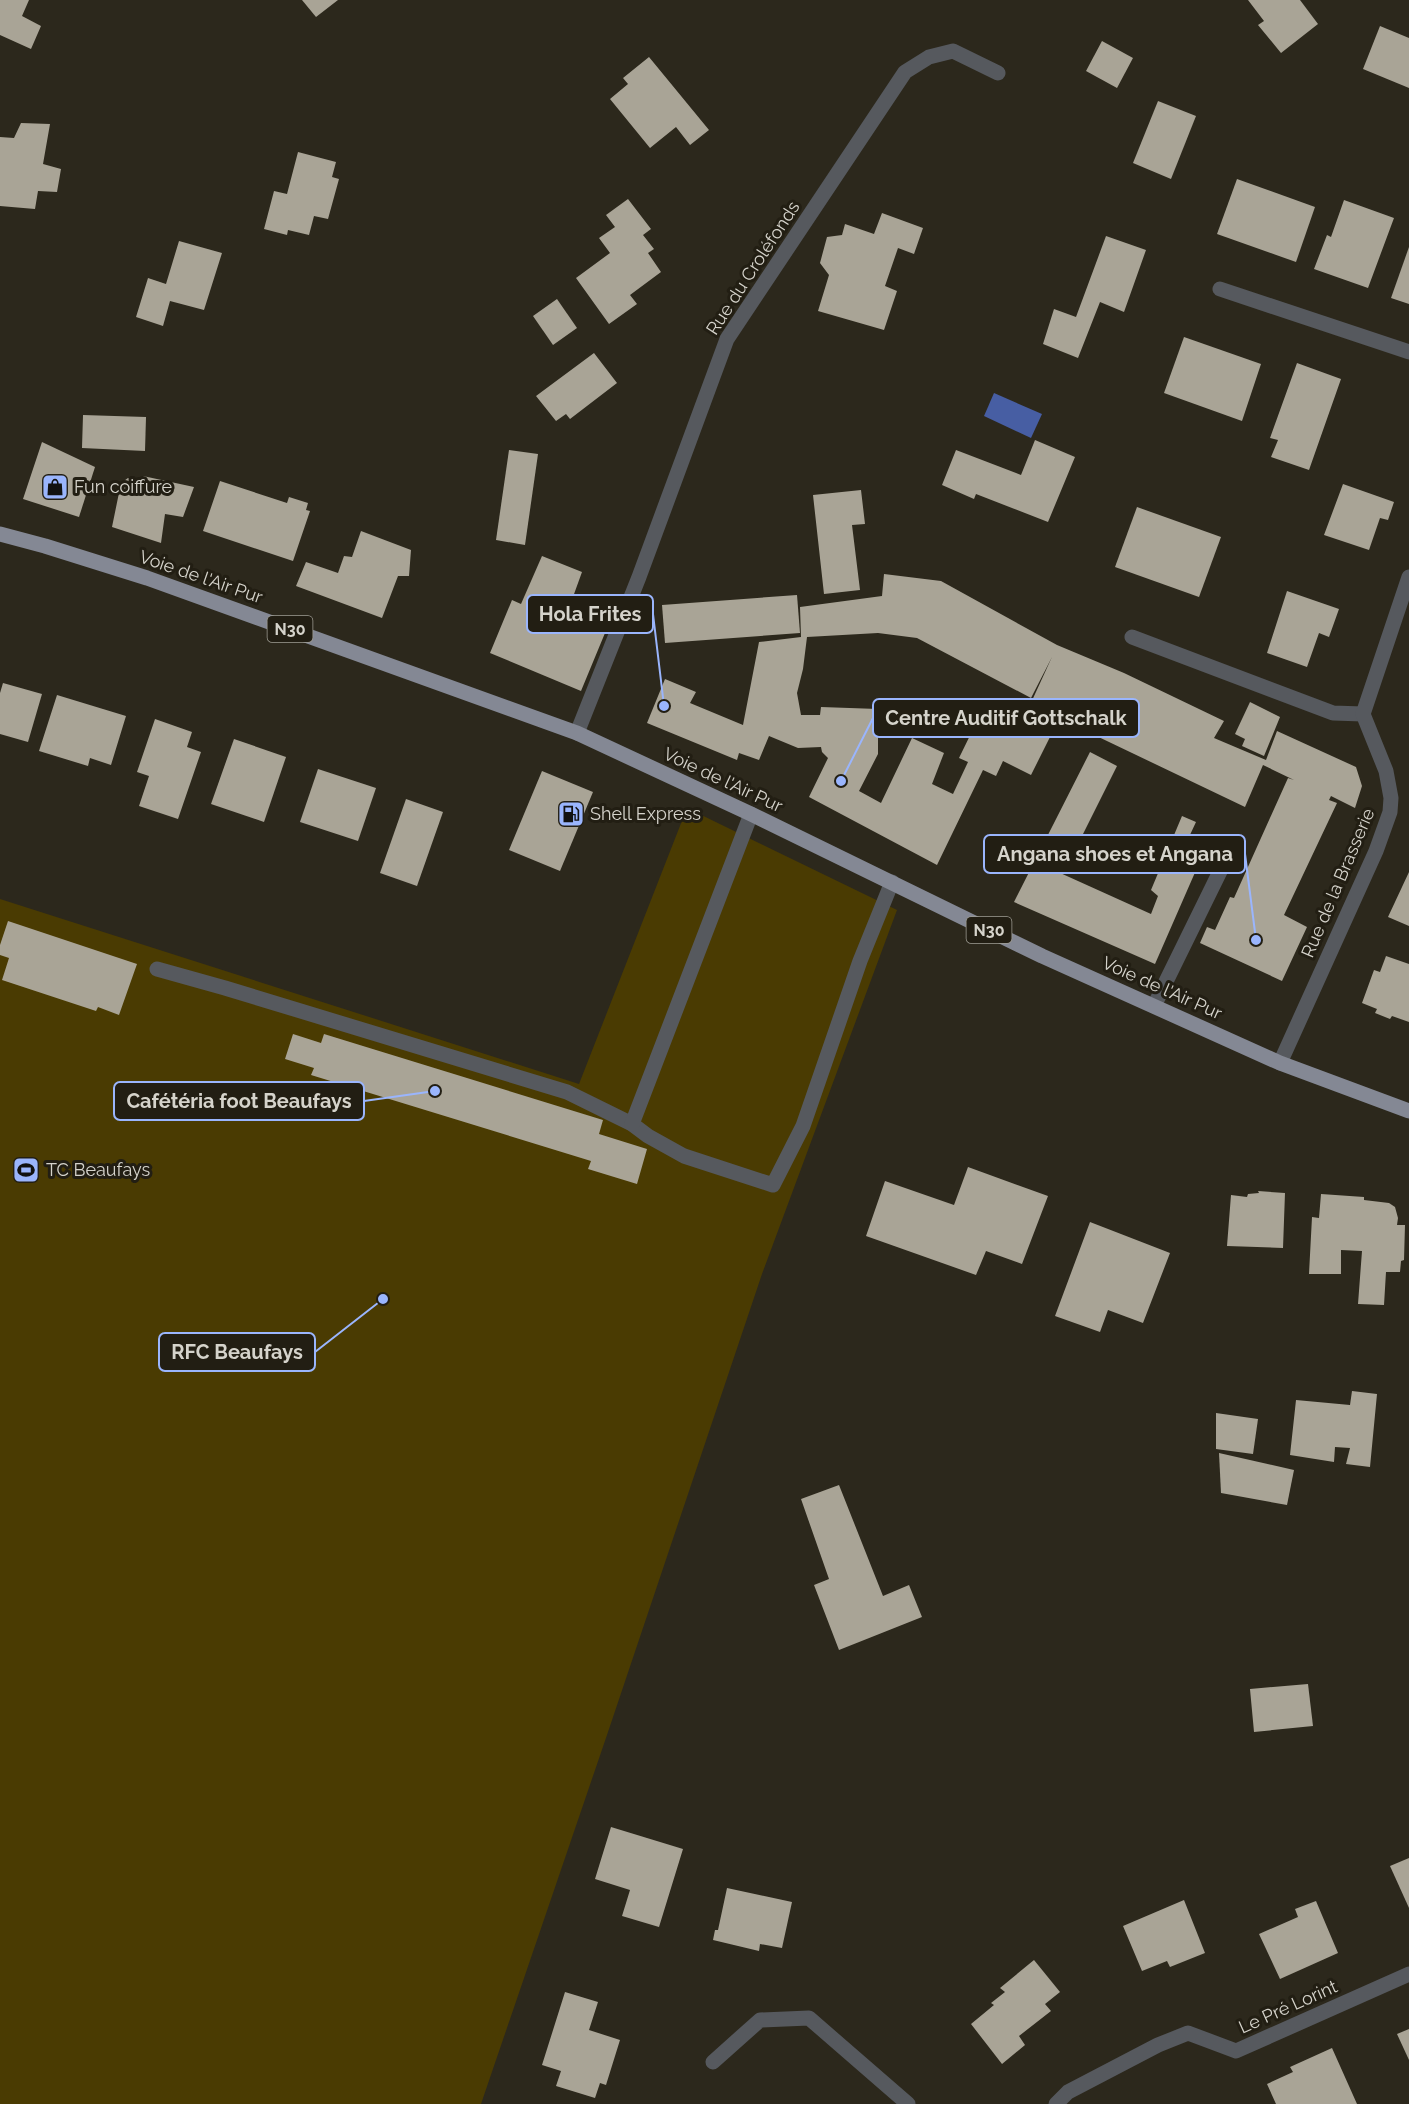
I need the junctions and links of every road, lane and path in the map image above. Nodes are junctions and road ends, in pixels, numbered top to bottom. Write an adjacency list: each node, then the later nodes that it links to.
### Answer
1 (998, 73): 8 (street, Rue du Croléfonds)
2 (1220, 289): 3 (street)
3 (1409, 352)
4 (0, 534): 8 (main road, Voie de l'Air Pur / N30)
5 (1409, 577): 7 (street)
6 (1132, 638): 7 (street)
7 (1363, 714): 14 (street, Rue de la Brasserie)
8 (577, 733): 9 (main road, Voie de l'Air Pur / N30)
9 (751, 814): 11 (main road, Voie de l'Air Pur / N30); 16 (street)
10 (1232, 847): 13 (street)
11 (892, 882): 13 (main road, Voie de l'Air Pur / N30); 16 (street)
12 (157, 969): 16 (street)
13 (1154, 1006): 14 (main road, Voie de l'Air Pur / N30)
14 (1280, 1063): 15 (main road, Voie de l'Air Pur / N30)
15 (1409, 1111)
16 (632, 1124)
17 (1409, 1974): 20 (street, Le Pré Lorint)
18 (713, 2062): 19 (street)
19 (908, 2104)
20 (1056, 2104)

